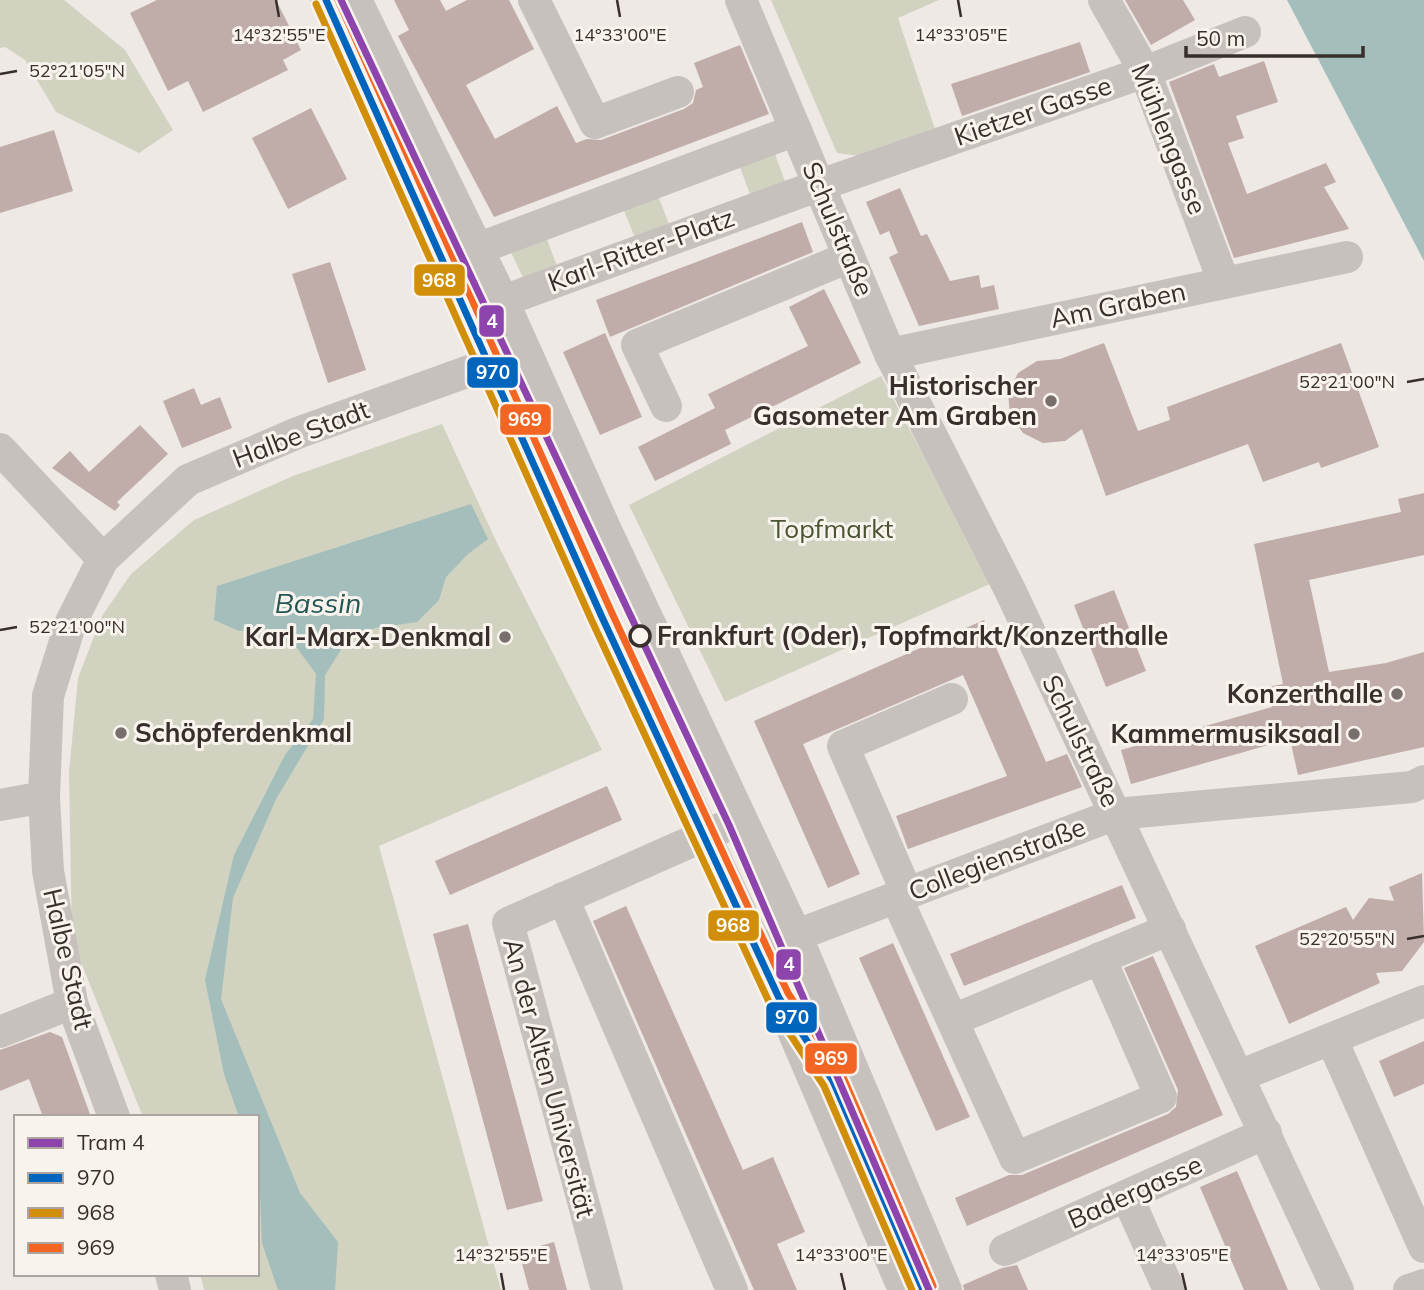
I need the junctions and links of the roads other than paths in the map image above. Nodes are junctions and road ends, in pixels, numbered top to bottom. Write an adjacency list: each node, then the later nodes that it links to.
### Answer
1 (326, 0): 15 (street)
2 (356, 0): 11 (street)
3 (534, 0): 8 (street)
4 (741, 0): 9 (street, Schulstraße)
5 (1104, 0): 7 (street, Mühlengasse)
6 (1245, 32): 7 (street, Kietzer Gasse)
7 (1145, 72): 10 (street, Kietzer Gasse); 14 (street, Mühlengasse)
8 (678, 92)
9 (796, 130): 10 (street, Schulstraße); 11 (street)
10 (820, 185): 12 (street, Schulstraße); 16 (street, Karl-Ritter-Platz)
11 (477, 249): 15 (street); 16 (street)
12 (849, 257): 18 (street, Schulstraße); 20 (street)
13 (1347, 257): 14 (street, Am Graben)
14 (1224, 283): 18 (street, Am Graben)
15 (456, 288): 16 (street, Karl-Ritter-Platz); 19 (street)
16 (503, 301): 17 (street)
17 (524, 350): 19 (street, Halbe Stadt); 28 (street)
18 (890, 354): 27 (street, Schulstraße)
19 (489, 365): 22 (street, Halbe Stadt); 29 (street)
20 (666, 406)
21 (0, 449): 22 (street)
22 (103, 559): 25 (street, Halbe Stadt)
23 (952, 699): 30 (street)
24 (1420, 788): 27 (street, Collegienstraße)
25 (44, 797): 26 (street); 39 (street, Halbe Stadt)
26 (0, 805)
27 (1116, 814): 30 (street, Collegienstraße); 32 (street, Schulstraße)
28 (743, 820): 29 (street, An der Alten Universität); 33 (street)
29 (705, 835): 31 (street, An der Alten Universität); 34 (street)
30 (901, 895): 33 (street, Collegienstraße); 40 (street)
31 (563, 898): 51 (street, An der Alten Universität); 52 (street)
32 (1170, 929): 35 (street); 43 (street, Schulstraße)
33 (796, 935): 34 (street, Collegienstraße); 36 (street)
34 (758, 949): 37 (street)
35 (1100, 958): 40 (street); 40 (street)
36 (816, 982): 44 (street); 55 (street)
37 (779, 998): 44 (street); 53 (street)
38 (1424, 1001): 42 (street)
39 (72, 1003): 41 (street); 45 (street, Halbe Stadt)
40 (953, 1020)
41 (0, 1032)
42 (1332, 1040): 43 (street); 48 (street)
43 (1239, 1076): 46 (street, Schulstraße)
44 (833, 1081): 54 (street)
45 (113, 1115)
46 (1266, 1133): 47 (street, Badergasse); 57 (street, Schulstraße)
47 (1127, 1196): 49 (street, Badergasse); 56 (street)
48 (1424, 1247)
49 (1005, 1250)
50 (1424, 1285): 58 (street)
51 (607, 1290)
52 (732, 1290)
53 (904, 1290)
54 (923, 1290)
55 (946, 1290)
56 (1169, 1290)
57 (1338, 1290)
58 (1409, 1290)

